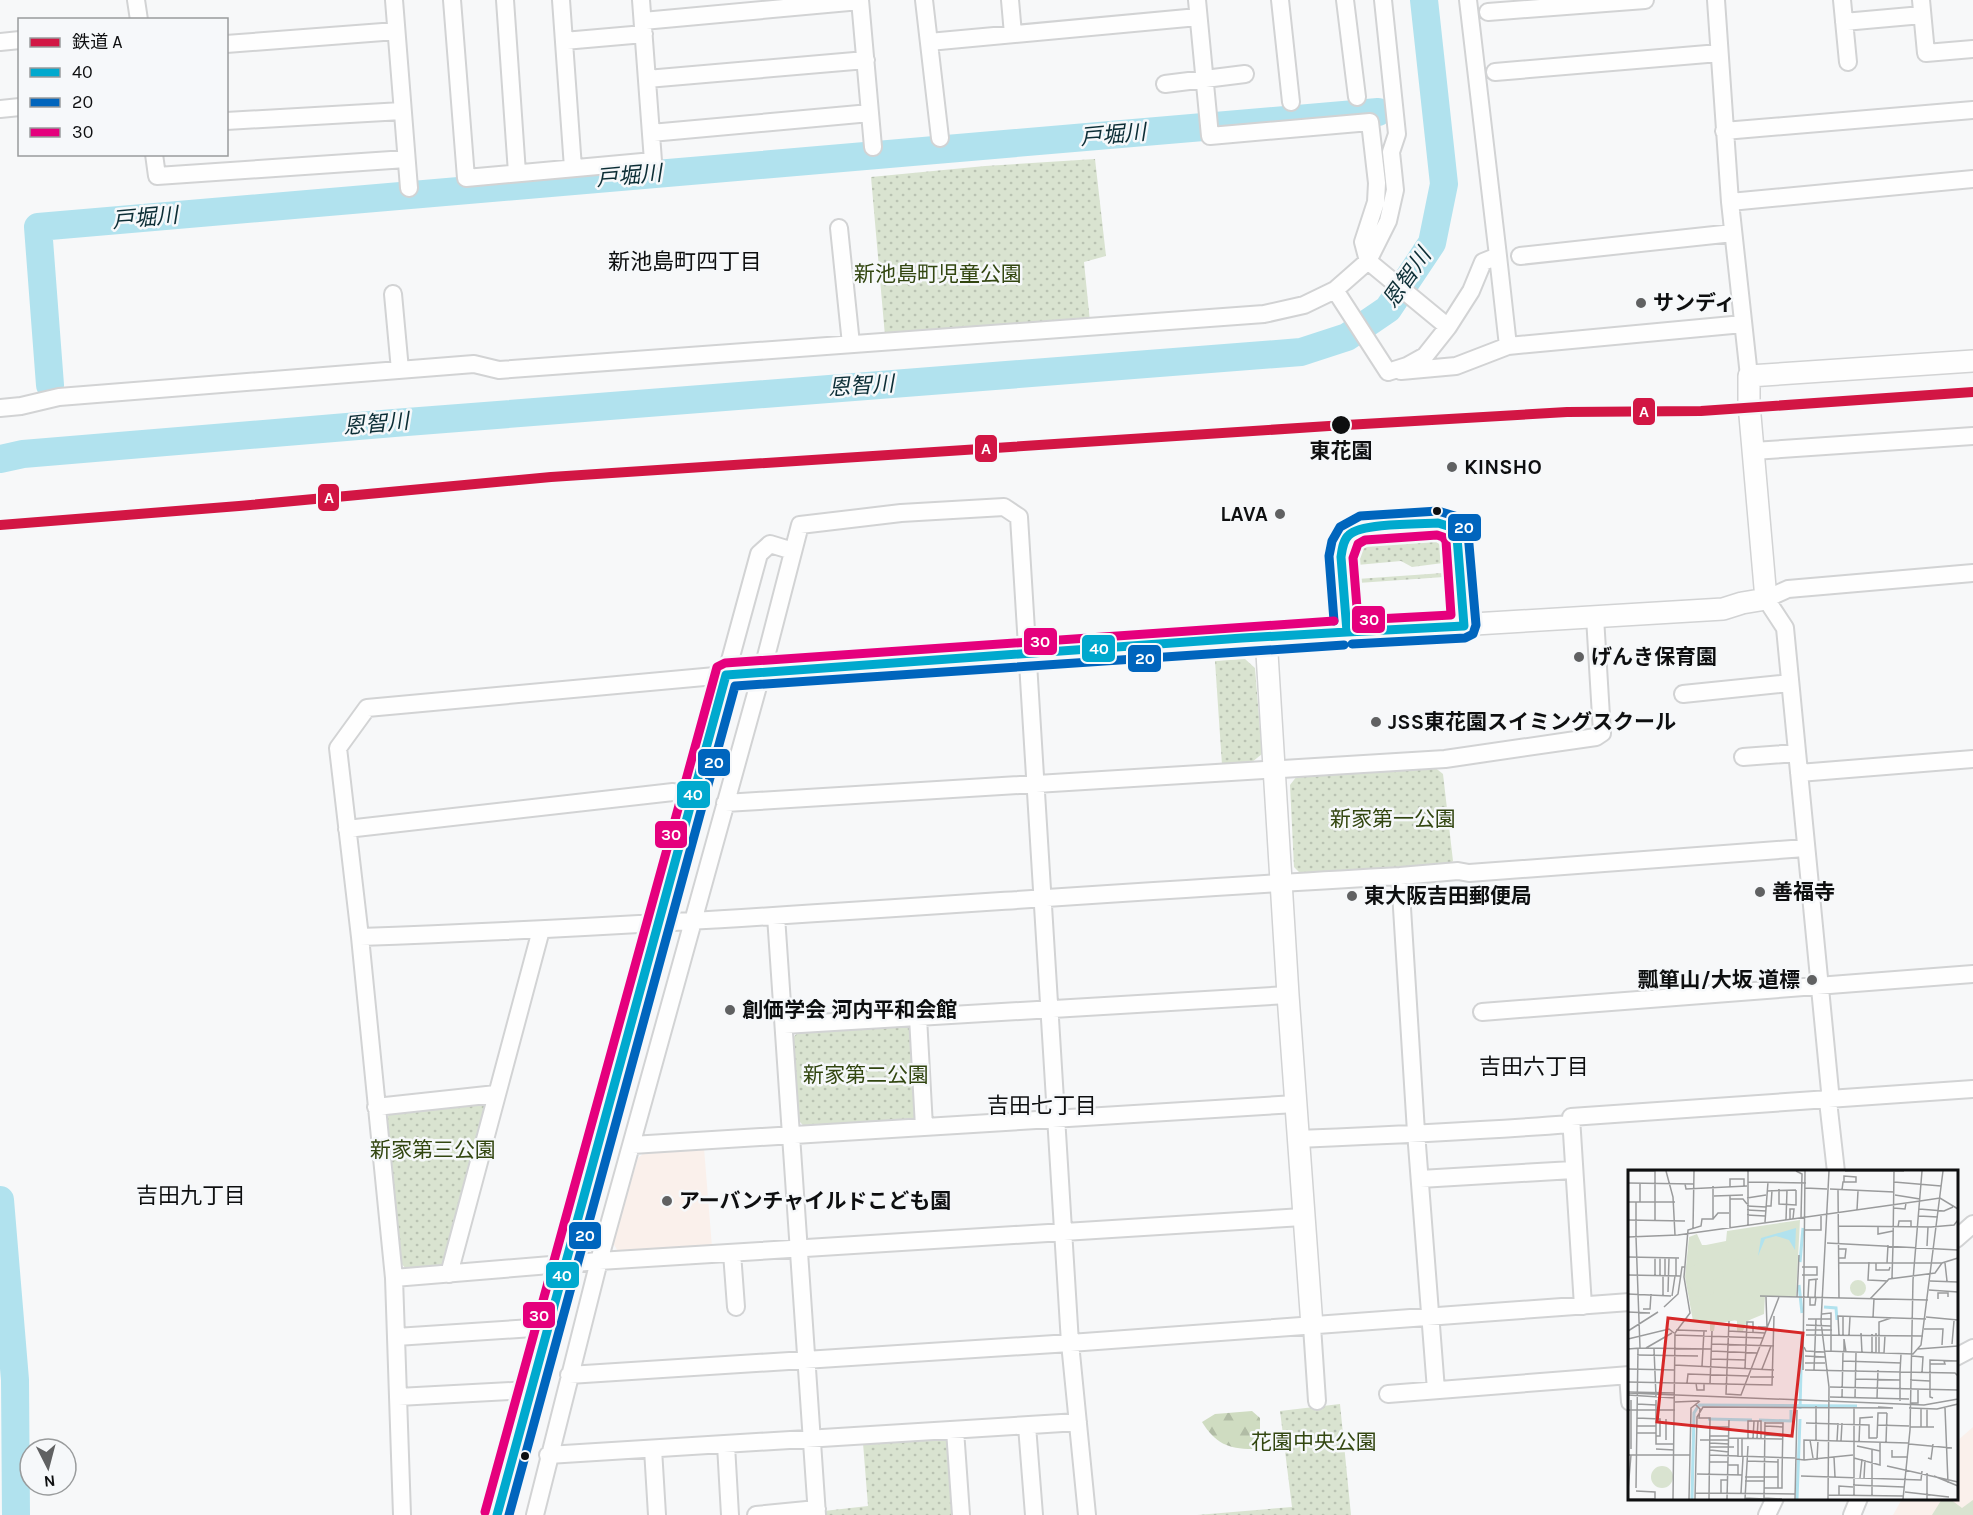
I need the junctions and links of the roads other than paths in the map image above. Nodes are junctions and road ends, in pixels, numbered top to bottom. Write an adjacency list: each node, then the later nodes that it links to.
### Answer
1 (136, 0): 21 (street)
2 (394, 0): 24 (street)
3 (452, 0): 55 (street)
4 (505, 0): 55 (street)
5 (561, 0): 27 (street)
6 (641, 0): 23 (street)
7 (860, 0): 23 (street); 33 (street)
8 (924, 0): 29 (street)
9 (1010, 0): 25 (street)
10 (1197, 0): 20 (street)
11 (1280, 0): 41 (street)
12 (1345, 0): 40 (street)
13 (1383, 0): 63 (street)
14 (1468, 0): 61 (street)
15 (1645, 0): 19 (street)
16 (1716, 0): 32 (street)
17 (1842, 0): 22 (street)
18 (1922, 8): 22 (street); 31 (street)
19 (1488, 12)
20 (1198, 17): 25 (street); 38 (street)
21 (138, 18)
22 (1844, 22): 34 (street)
23 (643, 27): 27 (street); 37 (street)
24 (396, 31): 30 (street); 45 (street)
25 (1013, 34): 29 (street)
26 (18, 40): 28 (street)
27 (564, 41): 54 (street)
28 (0, 42)
29 (928, 42): 50 (street)
30 (228, 44)
31 (1973, 49)
32 (1719, 53): 35 (street); 48 (street)
33 (866, 60): 37 (street); 46 (street)
34 (1848, 62)
35 (1495, 72)
36 (1245, 74): 38 (street)
37 (647, 79): 49 (street)
38 (1204, 79): 39 (street); 63 (street)
39 (1165, 84)
40 (1357, 97)
41 (1291, 102)
42 (18, 107): 43 (street)
43 (0, 109)
44 (1973, 110): 48 (street)
45 (402, 111): 47 (street); 53 (street)
46 (870, 113): 49 (street); 51 (street)
47 (228, 121)
48 (1724, 131): 58 (street)
49 (651, 133): 54 (street)
50 (940, 138)
51 (873, 147)
52 (154, 156): 53 (street)
53 (406, 159): 57 (street)
54 (573, 168): 55 (street)
55 (517, 173)
56 (1973, 179): 58 (street)
57 (409, 188)
58 (1730, 202): 60 (street)
59 (839, 228): 68 (street)
60 (1733, 233): 62 (street); 66 (street)
61 (1498, 256): 67 (street); 69 (street)
62 (1520, 256)
63 (1368, 261): 64 (street); 67 (street)
64 (1335, 290): 68 (street); 72 (street)
65 (393, 294): 71 (street)
66 (1743, 324): 69 (street); 73 (street)
67 (1448, 327): 72 (street)
68 (851, 344): 71 (street)
69 (1508, 346): 72 (street)
70 (1973, 361): 73 (street)
71 (400, 370): 74 (street)
72 (1388, 372)
73 (1749, 376): 76 (street)
74 (0, 408)
75 (1973, 436): 76 (street)
76 (1753, 451): 79 (street)
77 (793, 551): 84 (street); 85 (street); 86 (street)
78 (1973, 573): 79 (street)
79 (1766, 599): 80 (street); 87 (street)
80 (1595, 617): 81 (street); 92 (street)
81 (1464, 626): 82 (street); 82 (street)
82 (1347, 633): 83 (street)
83 (1266, 637): 84 (street); 92 (street)
84 (1028, 653): 85 (street); 94 (street)
85 (762, 672): 86 (street); 96 (street)
86 (726, 675): 95 (street); 97 (street)
87 (1790, 683): 88 (street); 89 (street)
88 (1683, 694)
89 (1796, 753): 90 (street); 93 (street)
90 (1743, 757)
91 (1973, 759): 93 (street)
92 (1275, 769): 94 (street); 100 (street)
93 (1799, 773): 98 (street)
94 (1036, 784): 96 (street); 101 (street)
95 (694, 796): 97 (street); 104 (street)
96 (725, 803): 103 (street)
97 (347, 829): 106 (street)
98 (1805, 848): 99 (street); 108 (street)
99 (1400, 876): 100 (street); 122 (street)
100 (1282, 883): 101 (street); 109 (street)
101 (1042, 897): 102 (street); 110 (street)
102 (776, 916): 103 (street); 113 (street)
103 (692, 921): 104 (street); 125 (street)
104 (660, 922): 105 (street); 136 (street)
105 (541, 930): 106 (street); 115 (street)
106 (360, 937): 118 (street)
107 (1973, 974): 108 (street)
108 (1819, 987): 111 (street); 116 (street)
109 (1288, 995): 110 (street); 117 (street)
110 (1049, 1008): 112 (street); 119 (street)
111 (1482, 1012)
112 (918, 1017): 113 (street); 121 (street)
113 (784, 1025): 123 (street)
114 (1973, 1089): 116 (street)
115 (496, 1094): 118 (street); 137 (street)
116 (1828, 1101): 120 (street); 127 (street)
117 (1296, 1104): 119 (street); 124 (street)
118 (376, 1107): 138 (street)
119 (1057, 1119): 121 (street); 131 (street)
120 (1571, 1124): 122 (street); 126 (street)
121 (924, 1126): 123 (street)
122 (1416, 1132): 124 (street); 128 (street)
123 (791, 1135): 125 (street); 133 (street)
124 (1299, 1139): 129 (street)
125 (632, 1145): 135 (street)
126 (1573, 1170): 128 (street); 141 (street)
127 (1836, 1170)
128 (1420, 1179): 142 (street)
129 (1303, 1217): 131 (street); 143 (street)
130 (1973, 1224): 132 (street)
131 (1063, 1233): 133 (street); 146 (street)
132 (1958, 1237)
133 (799, 1248): 134 (street); 149 (street)
134 (732, 1252): 135 (street); 140 (street)
135 (599, 1261): 136 (street); 150 (street)
136 (566, 1264): 137 (street); 144 (street)
137 (449, 1274): 138 (street)
138 (394, 1278): 145 (street)
139 (1628, 1302): 141 (street)
140 (736, 1306)
141 (1583, 1306): 142 (street)
142 (1431, 1318): 143 (street); 153 (street)
143 (1312, 1326): 146 (street); 156 (street)
144 (548, 1327): 145 (street); 152 (street)
145 (396, 1337): 155 (street)
146 (1070, 1343): 149 (street); 157 (street)
147 (1973, 1348): 148 (street)
148 (1958, 1356)
149 (806, 1360): 150 (street); 160 (street)
150 (569, 1375): 163 (street)
151 (1628, 1375): 153 (street)
152 (531, 1390): 155 (street); 168 (street)
153 (1436, 1390): 154 (street)
154 (1388, 1394)
155 (398, 1397): 167 (street)
156 (1317, 1401)
157 (1078, 1422): 158 (street); 175 (street)
158 (1027, 1426): 159 (street); 174 (street)
159 (955, 1430): 160 (street); 173 (street)
160 (812, 1439): 161 (street); 166 (street)
161 (726, 1445): 162 (street); 171 (street)
162 (653, 1449): 163 (street); 170 (street)
163 (548, 1455): 169 (street)
164 (1774, 1500): 176 (street)
165 (1858, 1500): 177 (street)
166 (817, 1512): 172 (street)
167 (402, 1515)
168 (497, 1515)
169 (535, 1515)
170 (657, 1515)
171 (730, 1515)
172 (756, 1515)
173 (961, 1515)
174 (1034, 1515)
175 (1087, 1515)
176 (1767, 1515)
177 (1852, 1515)

